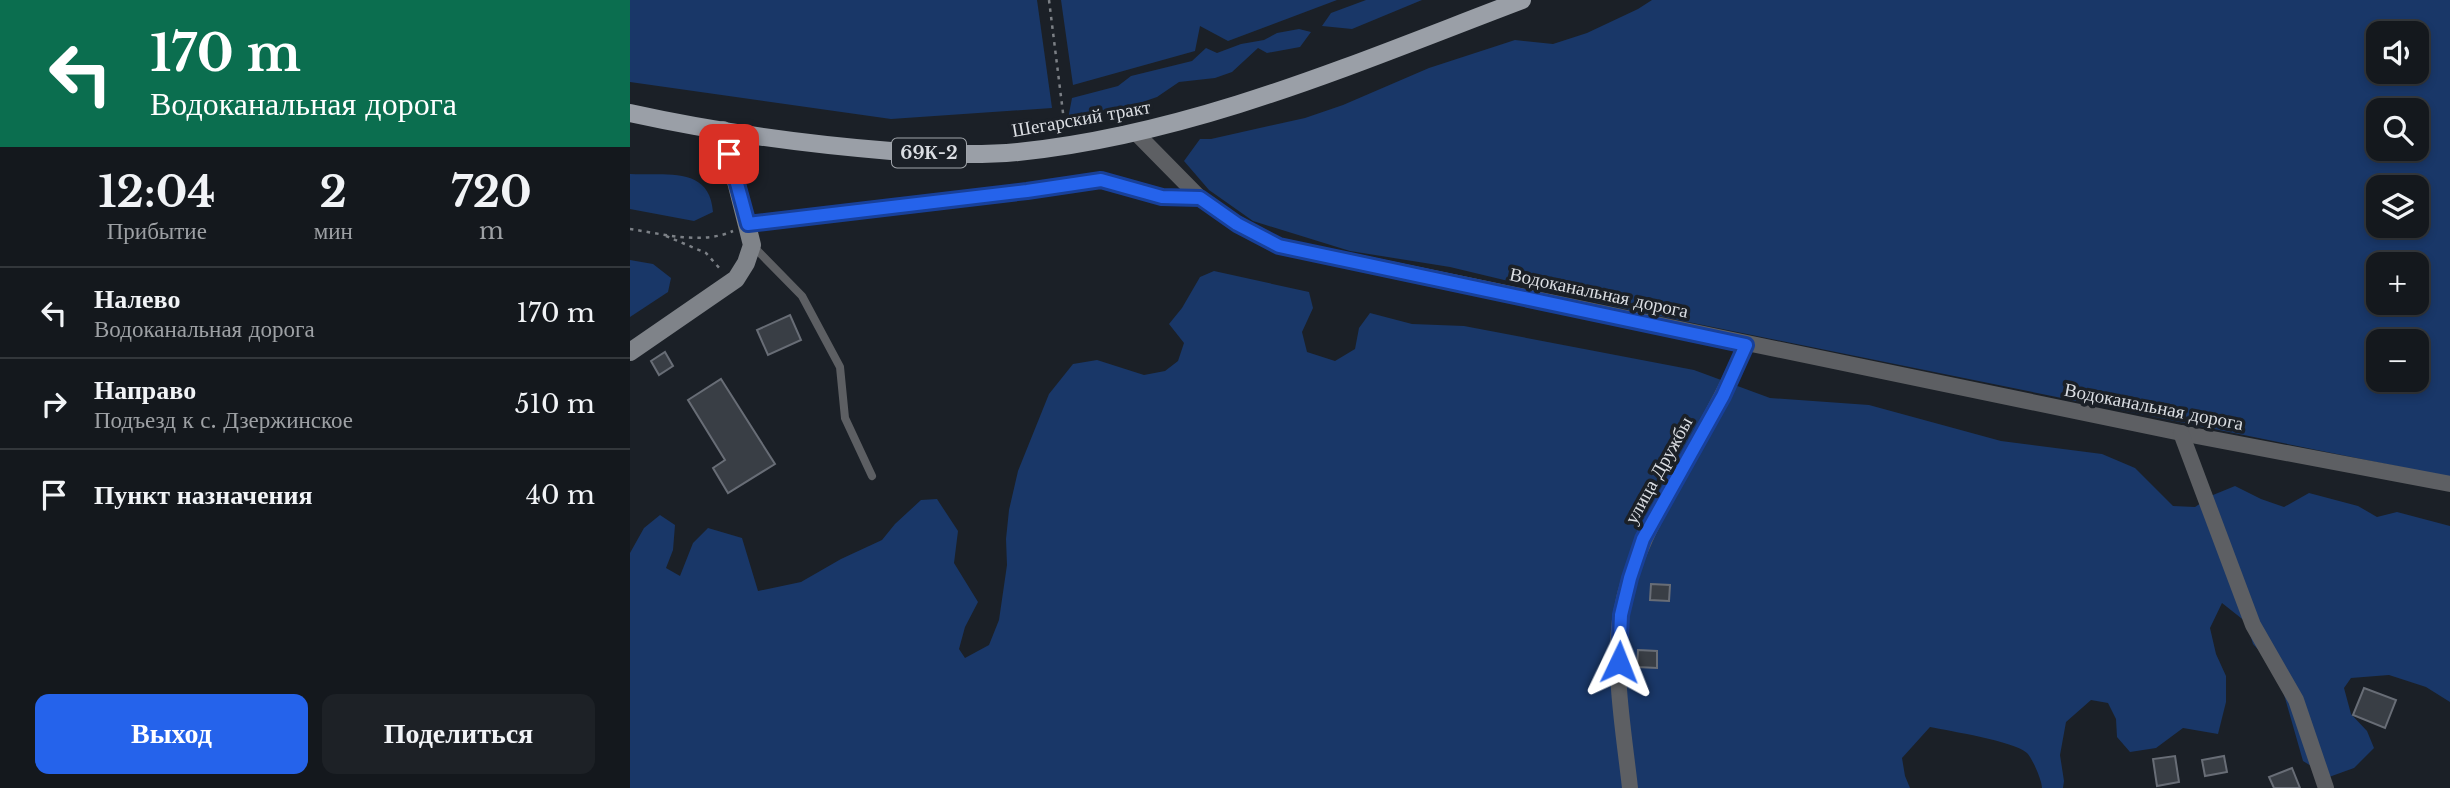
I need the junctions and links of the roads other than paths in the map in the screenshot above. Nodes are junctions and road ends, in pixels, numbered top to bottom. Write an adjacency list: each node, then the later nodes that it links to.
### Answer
1 (1522, 0): 4 (main road, Шегарский тракт / 69К-2)
2 (630, 113): 3 (main road, Шегарский тракт / 69К-2)
3 (723, 130): 4 (main road, Шегарский тракт / 69К-2); 6 (street)
4 (1136, 133): 5 (street, Водоканальная дорога)
5 (1200, 198): 6 (street); 8 (street, Водоканальная дорога)
6 (748, 224): 7 (street)
7 (752, 245): 9 (street); 11 (lane)
8 (1746, 345): 10 (street, Водоканальная дорога); 13 (street, улица Дружбы)
9 (630, 352)
10 (2180, 433): 12 (street, Водоканальная дорога); 14 (street)
11 (872, 476)
12 (2450, 484)
13 (1630, 788)
14 (2326, 788)

